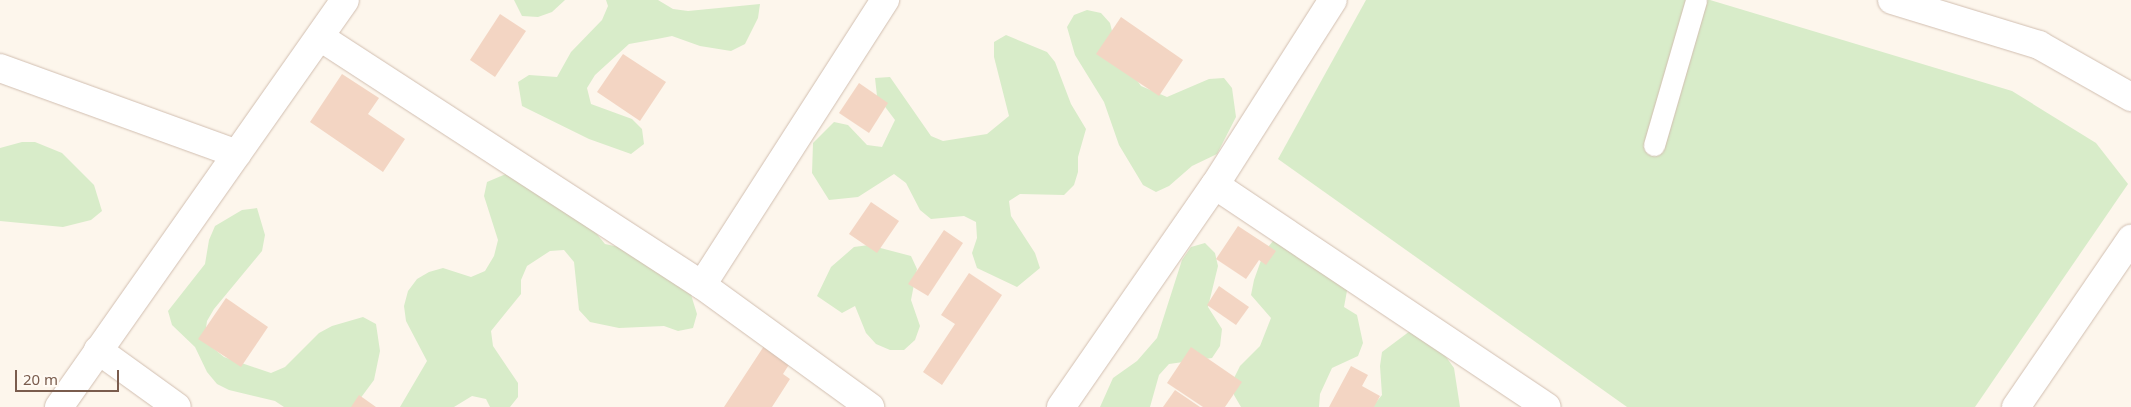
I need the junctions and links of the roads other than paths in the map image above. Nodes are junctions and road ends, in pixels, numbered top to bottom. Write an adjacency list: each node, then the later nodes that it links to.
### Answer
1 (345, 0): 7 (street)
2 (886, 0): 14 (street)
3 (1333, 0): 12 (street)
4 (1696, 0): 10 (lane)
5 (1892, 0): 6 (street)
6 (1962, 11): 9 (street)
7 (320, 37): 11 (street); 14 (street)
8 (0, 68): 11 (street)
9 (2131, 96)
10 (1654, 145)
11 (237, 154): 15 (street)
12 (1215, 185): 19 (street); 20 (street)
13 (2131, 239): 21 (street)
14 (702, 285): 18 (street)
15 (98, 350): 16 (street); 17 (street)
16 (59, 407)
17 (177, 407)
18 (870, 407)
19 (1060, 407)
20 (1547, 407)
21 (2016, 407)

